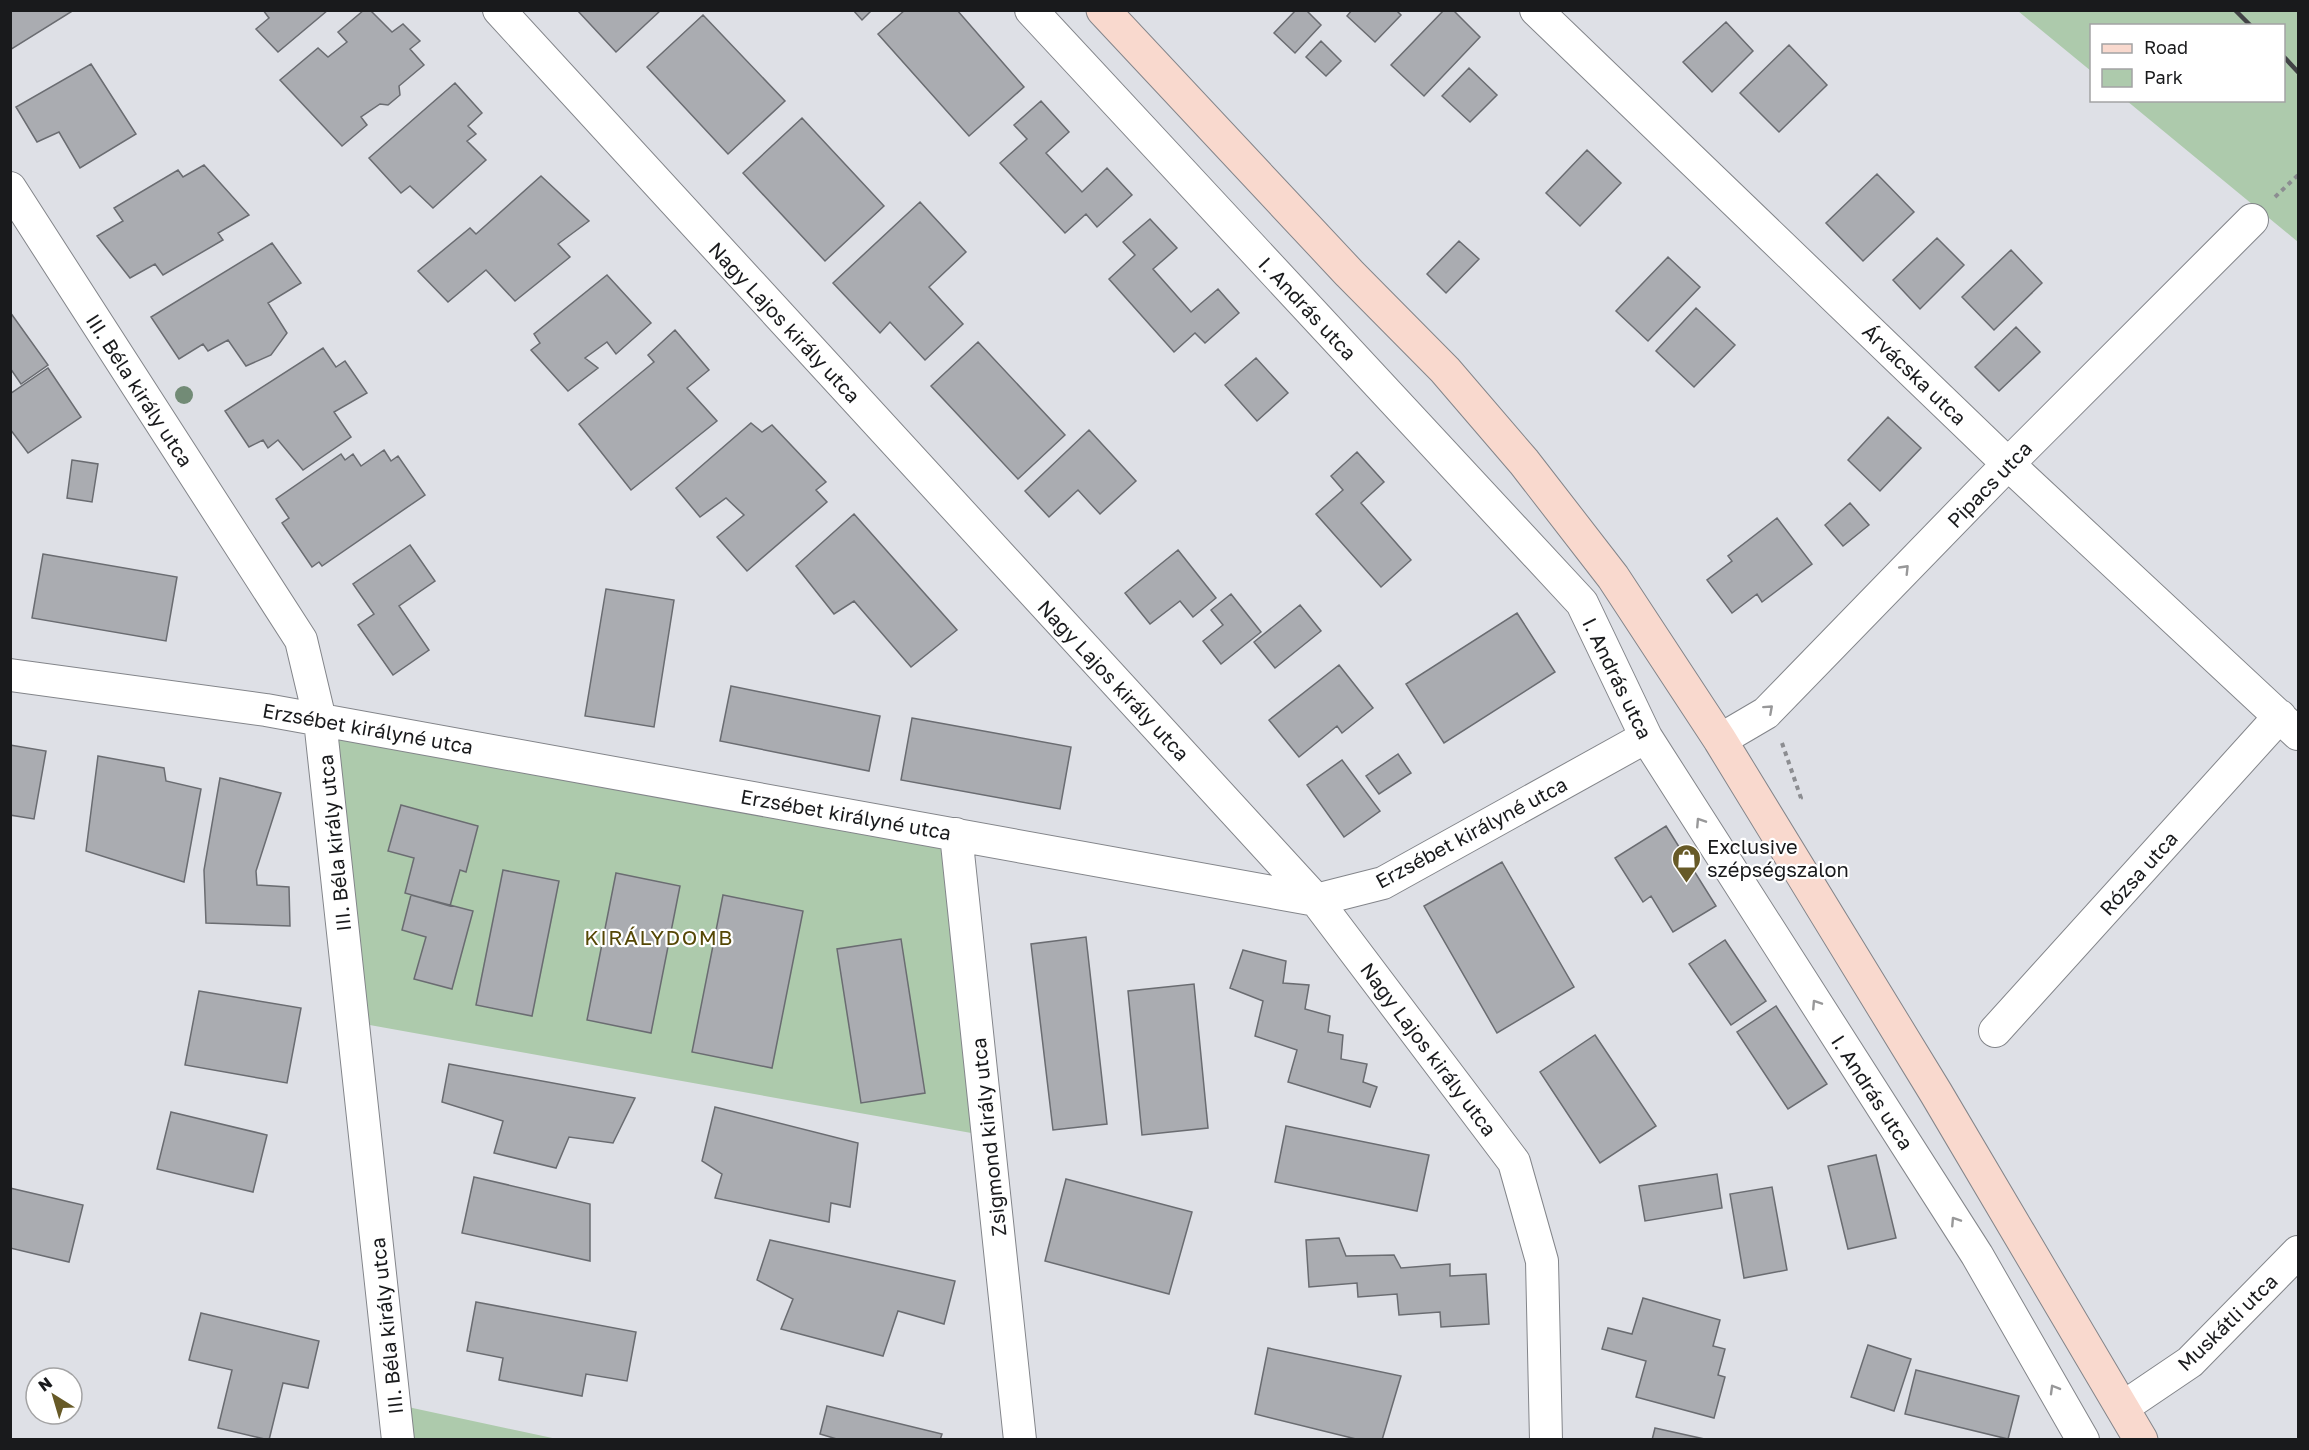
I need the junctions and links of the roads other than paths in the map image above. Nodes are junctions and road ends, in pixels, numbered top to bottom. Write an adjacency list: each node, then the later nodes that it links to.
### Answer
1 (499, 10): 14 (street, Nagy Lajos király utca)
2 (1031, 10): 11 (street, I. András utca)
3 (1103, 10): 12 (main road)
4 (1536, 10): 7 (street, Árvácska utca)
5 (10, 188): 9 (street, III. Béla király utca)
6 (2252, 220): 7 (street, Pipacs utca)
7 (2008, 464): 10 (street, Árvácska utca); 12 (street, Pipacs utca, one-way to 7)
8 (10, 675): 9 (street, Erzsébet királyné utca)
9 (320, 720): 13 (street, Erzsébet királyné utca); 18 (street, III. Béla király utca)
10 (2289, 725): 15 (street, Rózsa utca)
11 (1646, 737): 14 (street, Erzsébet királyné utca); 21 (street, I. András utca, one-way to 11)
12 (1720, 740): 17 (main road)
13 (956, 834): 14 (street, Erzsébet királyné utca); 19 (street, Zsigmond király utca)
14 (1317, 900): 20 (street, Nagy Lajos király utca)
15 (1995, 1031)
16 (2298, 1252): 17 (street, Muskátli utca)
17 (2122, 1408): 22 (main road)
18 (398, 1440)
19 (1020, 1440)
20 (1546, 1440)
21 (2083, 1440)
22 (2141, 1440)

